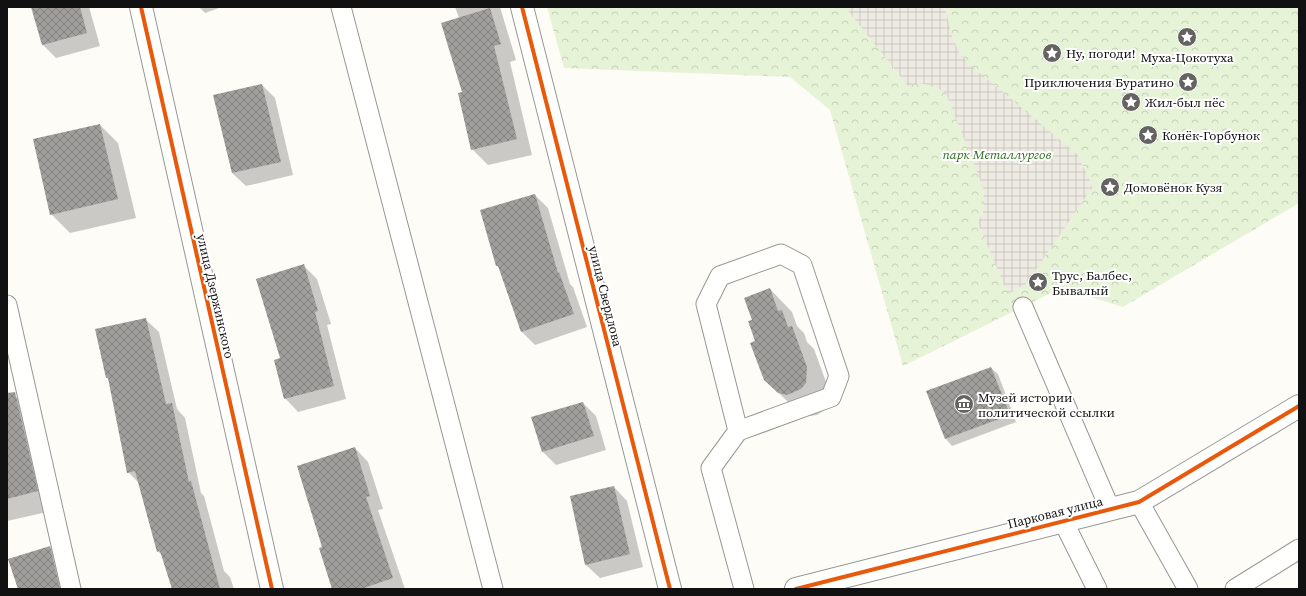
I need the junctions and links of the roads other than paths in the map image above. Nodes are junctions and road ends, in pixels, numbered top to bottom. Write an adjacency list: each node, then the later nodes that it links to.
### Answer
1 (141, 7): 13 (street, улица Дзержинского)
2 (341, 7): 14 (lane)
3 (522, 7): 15 (street, улица Свердлова)
4 (7, 305): 12 (lane)
5 (1023, 307): 9 (lane)
6 (1299, 406): 8 (street, Парковая улица)
7 (738, 431): 7 (lane); 16 (lane)
8 (1139, 502): 9 (street, Парковая улица); 19 (lane)
9 (1110, 509): 10 (street, Парковая улица)
10 (1063, 521): 17 (street, Парковая улица); 18 (lane)
11 (1299, 549): 20 (lane)
12 (71, 589)
13 (272, 589)
14 (493, 589)
15 (670, 589)
16 (744, 589)
17 (796, 589)
18 (1098, 589)
19 (1188, 589)
20 (1235, 589)

